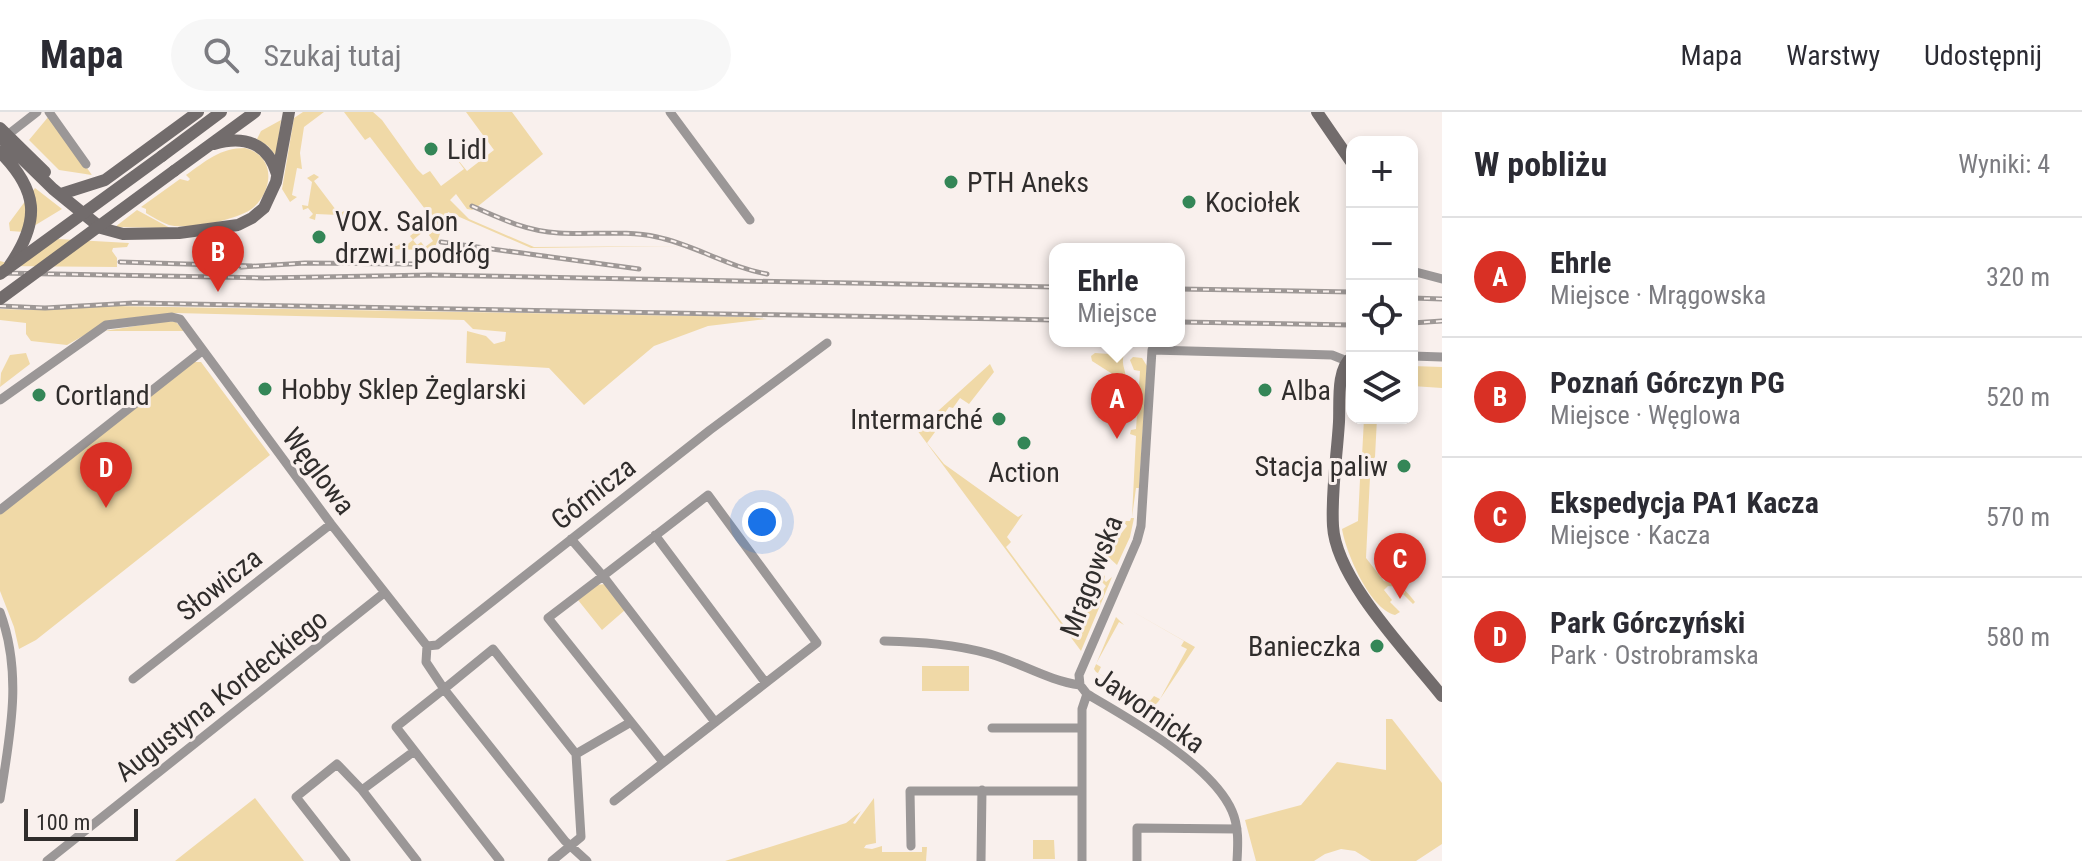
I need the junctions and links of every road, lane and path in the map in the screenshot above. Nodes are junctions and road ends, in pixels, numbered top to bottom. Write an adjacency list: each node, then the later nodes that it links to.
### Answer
1 (37, 112): 9 (street)
2 (49, 112): 12 (street)
3 (198, 112): 14 (main road)
4 (221, 112): 16 (main road, bridge)
5 (255, 112): 10 (main road)
6 (289, 112): 13 (main road)
7 (670, 112): 15 (street)
8 (1317, 112): 11 (main road)
9 (2, 138): 14 (main road); 16 (main road)
10 (204, 148): 13 (main road); 19 (main road, bridge)
11 (1346, 154)
12 (86, 164)
13 (277, 178): 14 (main road)
14 (61, 194)
15 (750, 220)
16 (4, 271)
17 (1418, 273): 18 (street)
18 (1442, 279)
19 (0, 299)
20 (827, 343): 30 (street, Górnicza)
21 (202, 351): 26 (street, Węglowa); 27 (street); 28 (street, Węglowa)
22 (1418, 356): 23 (street)
23 (1442, 357)
24 (1346, 358): 40 (street, Mrągowska)
25 (1346, 368): 43 (main road)
26 (0, 400)
27 (0, 510)
28 (331, 524): 32 (street, Węglowa); 38 (street, Słowicza)
29 (655, 535): 31 (street); 39 (street); 39 (street)
30 (571, 539): 31 (street); 36 (street, Górnicza)
31 (603, 576): 44 (street); 45 (street)
32 (384, 593): 36 (street, Węglowa); 59 (street, Augustyna Kordeckiego)
33 (0, 612): 35 (street)
34 (884, 641): 40 (street, Jawornicka)
35 (10, 643): 37 (street); 54 (street)
36 (427, 646): 41 (street)
37 (0, 650)
38 (133, 679)
39 (765, 682): 45 (street)
40 (1080, 685): 42 (street, Jawornicka)
41 (444, 689): 48 (street); 49 (street); 57 (street)
42 (1087, 694): 47 (street); 56 (street, Jawornicka)
43 (1442, 696)
44 (631, 722): 49 (street); 50 (street)
45 (715, 722): 50 (street)
46 (992, 728): 47 (street)
47 (1082, 728): 53 (street)
48 (413, 752): 51 (street); 62 (street)
49 (576, 754): 57 (street)
50 (663, 762): 55 (street)
51 (362, 790): 60 (street); 61 (street)
52 (982, 790): 53 (street); 58 (street); 65 (street)
53 (1082, 791): 66 (street)
54 (1, 792)
55 (614, 801)
56 (1237, 829): 67 (street); 68 (street, Jawornicka)
57 (571, 846): 63 (street); 64 (street)
58 (911, 846)
59 (47, 861)
60 (346, 861)
61 (417, 861)
62 (500, 861)
63 (552, 861)
64 (587, 861)
65 (981, 861)
66 (1082, 861)
67 (1137, 861)
68 (1237, 861)

